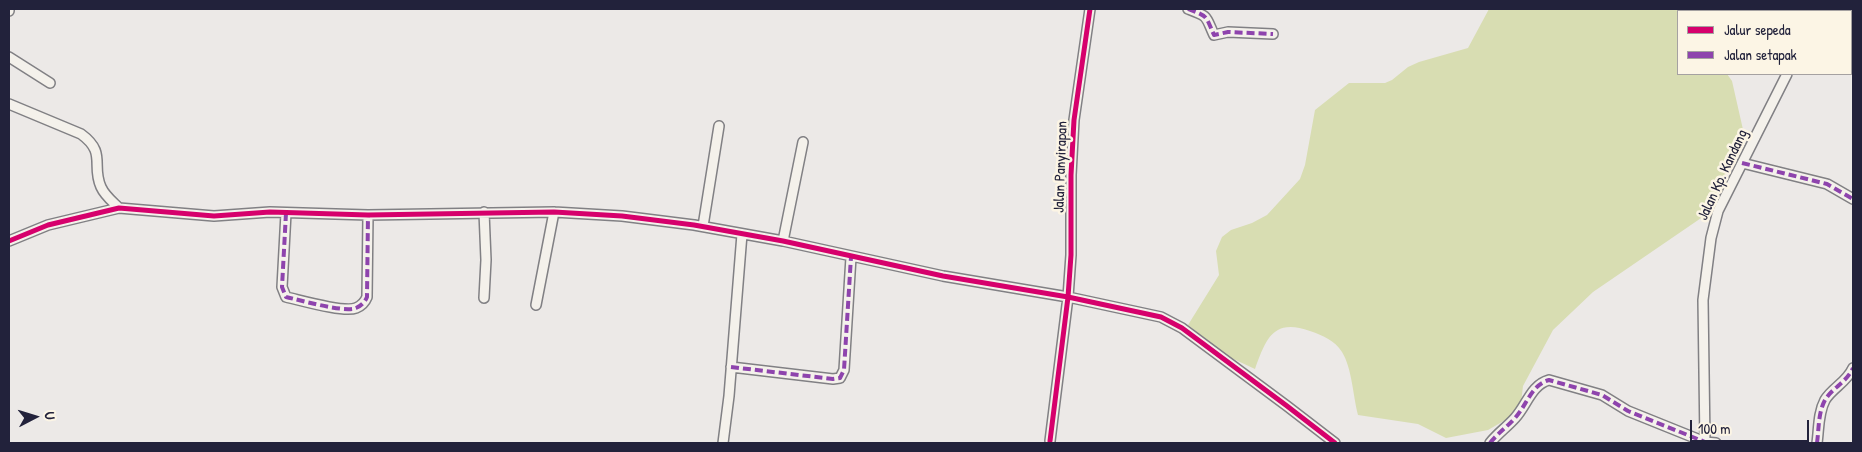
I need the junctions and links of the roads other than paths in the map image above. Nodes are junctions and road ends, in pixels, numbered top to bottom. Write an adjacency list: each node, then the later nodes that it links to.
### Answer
1 (1090, 9): 22 (street, Jalan Panyirapan)
2 (1188, 9): 3 (street)
3 (1273, 34)
4 (9, 57): 6 (street)
5 (1787, 75): 10 (street, Jalan Kp. Kandang)
6 (50, 83)
7 (9, 104): 12 (street)
8 (719, 126): 17 (street)
9 (803, 142): 20 (street)
10 (1742, 163): 11 (street); 31 (street, Jalan Kp. Kandang)
11 (1853, 199)
12 (120, 208): 15 (street); 19 (street)
13 (484, 212): 14 (street); 16 (street); 23 (street)
14 (554, 212): 17 (street); 24 (street)
15 (286, 213): 16 (street); 16 (street)
16 (368, 215)
17 (703, 226): 18 (street)
18 (742, 234): 20 (street); 25 (street)
19 (9, 241)
20 (783, 241): 21 (street)
21 (851, 257): 22 (street); 25 (street)
22 (1068, 297): 27 (street, Jalan Panyirapan); 29 (street)
23 (484, 298)
24 (536, 304)
25 (731, 367): 28 (street)
26 (1853, 368): 33 (street)
27 (1050, 441)
28 (723, 443)
29 (1335, 443)
30 (1490, 443): 31 (street)
31 (1705, 443): 32 (street)
32 (1716, 443)
33 (1817, 443)

